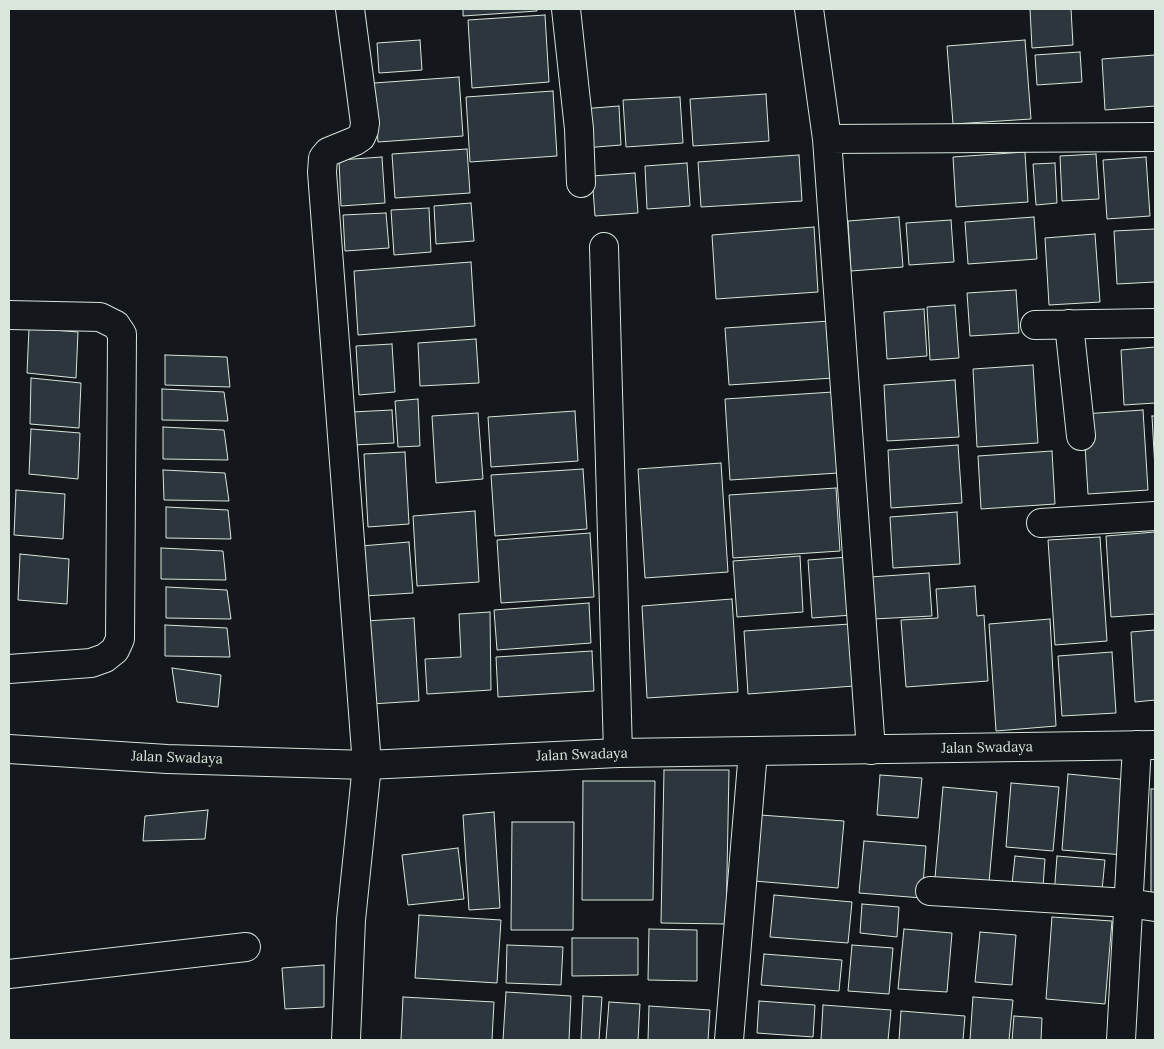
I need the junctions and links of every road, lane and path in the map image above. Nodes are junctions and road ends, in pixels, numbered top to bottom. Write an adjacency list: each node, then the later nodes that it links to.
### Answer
1 (350, 9): 21 (street)
2 (566, 9): 6 (street)
3 (809, 9): 5 (street)
4 (1155, 137): 5 (street)
5 (827, 138): 18 (street)
6 (581, 184)
7 (604, 247): 20 (street)
8 (9, 314): 15 (street)
9 (1155, 322): 10 (street)
10 (1069, 324): 11 (street); 12 (street)
11 (1035, 325)
12 (1081, 436)
13 (1155, 516): 14 (street)
14 (1040, 523)
15 (9, 669)
16 (1146, 745): 18 (street, Jalan Swadaya); 23 (street)
17 (9, 750): 21 (street, Jalan Swadaya)
18 (871, 750): 19 (street, Jalan Swadaya)
19 (753, 751): 20 (street, Jalan Swadaya); 28 (street)
20 (618, 753): 21 (street, Jalan Swadaya)
21 (367, 765): 27 (street)
22 (930, 891): 23 (street)
23 (1128, 903): 24 (street); 29 (street)
24 (1155, 907)
25 (246, 947): 26 (street)
26 (9, 974)
27 (346, 1040)
28 (729, 1040)
29 (1121, 1040)

